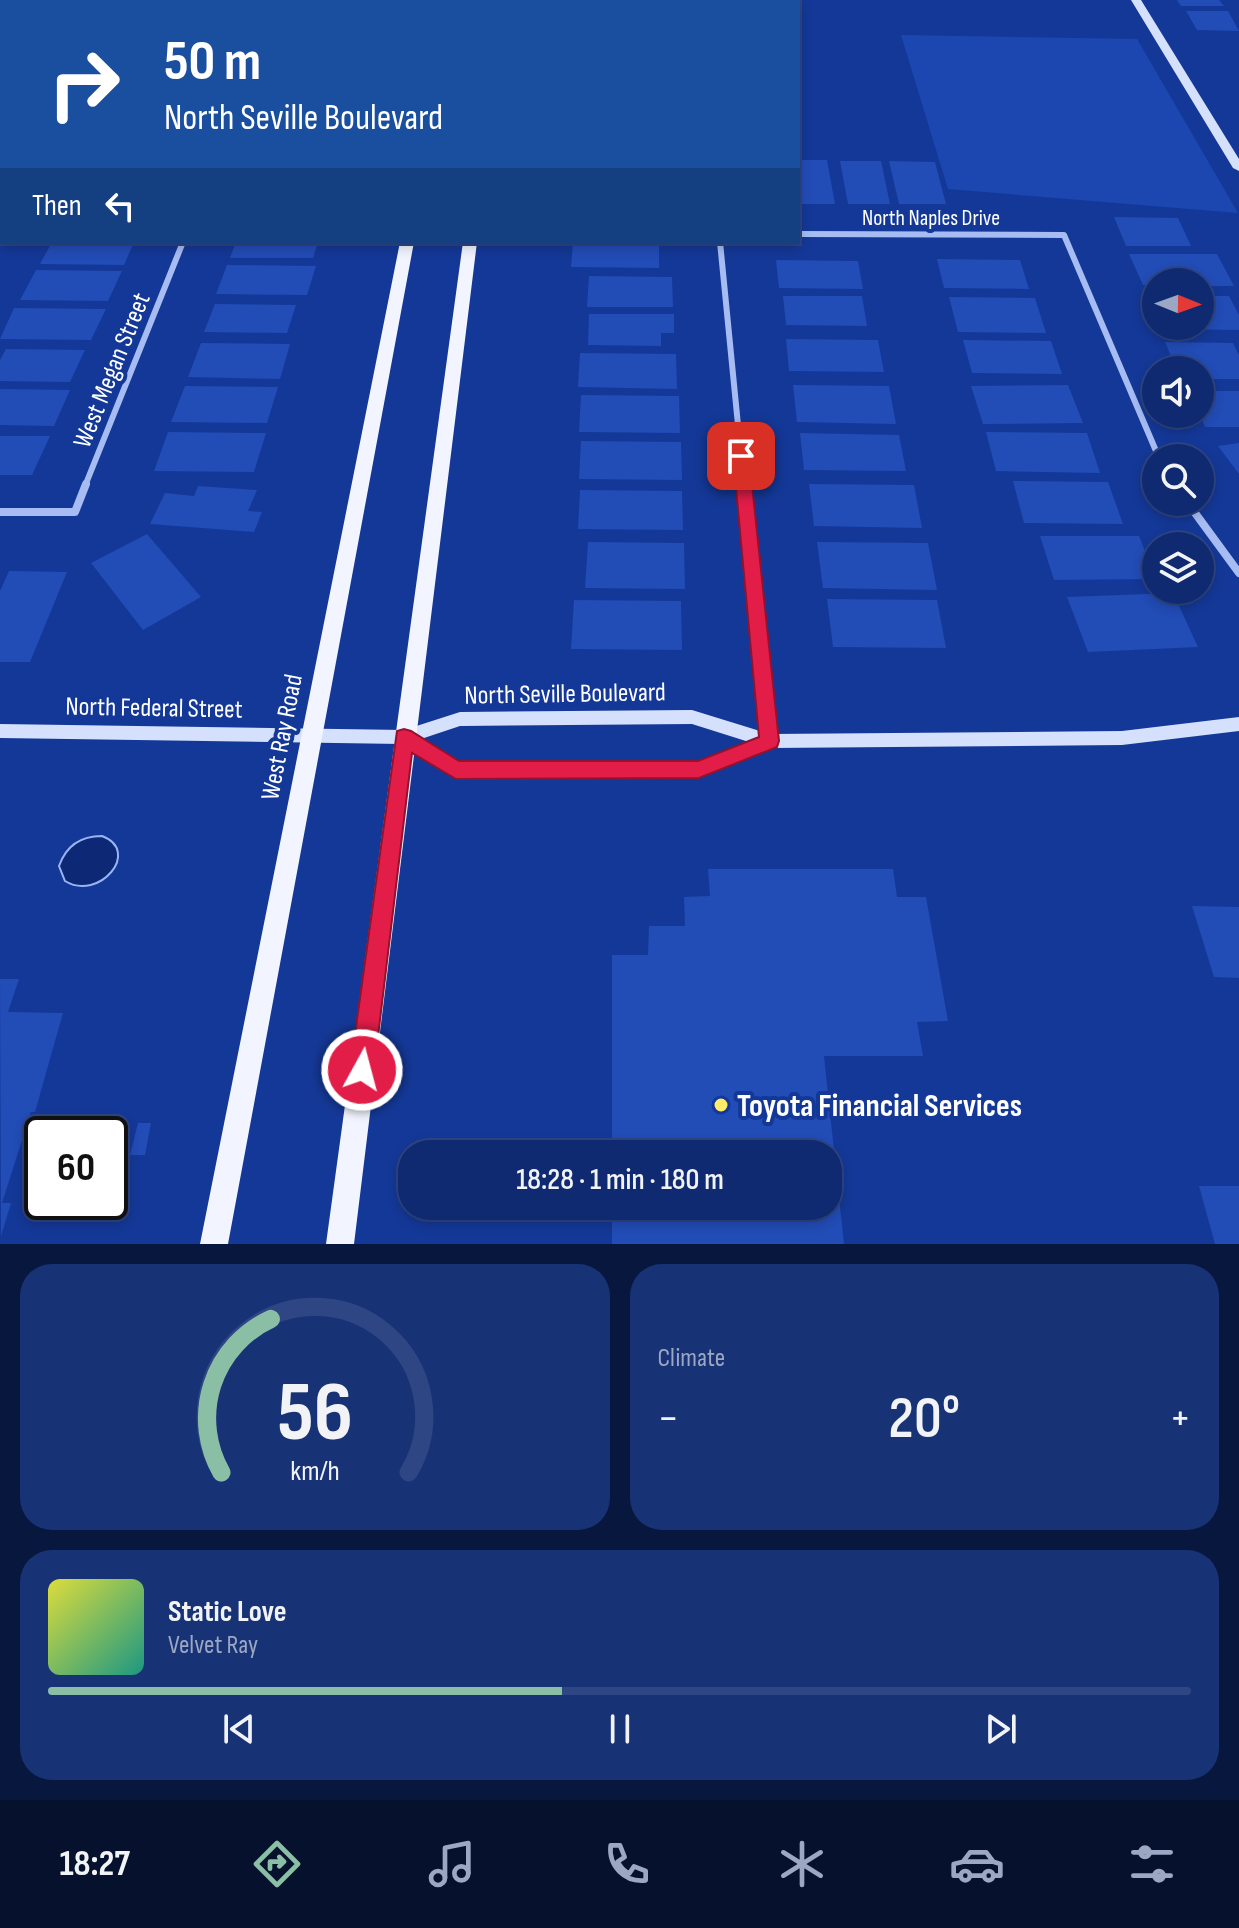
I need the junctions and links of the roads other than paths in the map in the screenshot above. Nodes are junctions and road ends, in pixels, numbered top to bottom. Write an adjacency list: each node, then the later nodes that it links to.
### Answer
1 (1136, 0): 2 (street)
2 (1239, 168)
3 (800, 234): 8 (street, North Naples Drive)
4 (182, 244): 9 (street, West Megan Street)
5 (407, 244): 14 (main road, West Ray Road)
6 (470, 244): 15 (main road)
7 (720, 244): 16 (street)
8 (1153, 444)
9 (0, 512)
10 (1197, 516): 11 (street)
11 (1239, 573)
12 (1239, 724): 16 (street, North Seville Boulevard)
13 (0, 731): 14 (street, North Federal Street)
14 (314, 735): 15 (street, North Federal Street); 17 (main road, West Ray Road)
15 (404, 737): 16 (street, North Seville Boulevard); 16 (street, North Seville Boulevard); 18 (main road)
16 (770, 741)
17 (214, 1244)
18 (340, 1244)

